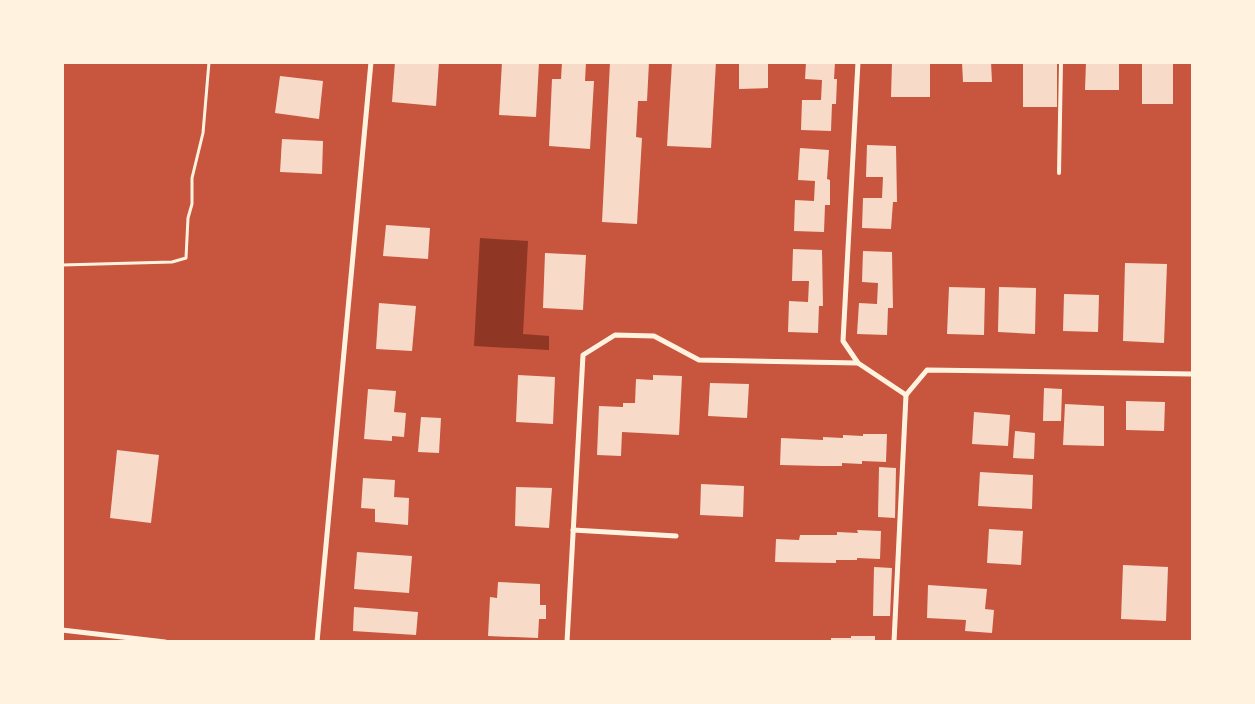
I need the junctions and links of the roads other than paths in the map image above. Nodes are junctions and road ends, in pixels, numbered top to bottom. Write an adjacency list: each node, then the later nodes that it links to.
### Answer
1 (371, 62): 14 (street)
2 (858, 62): 5 (street)
3 (1061, 62): 4 (lane)
4 (1059, 173)
5 (858, 363): 7 (street); 8 (street)
6 (1192, 374): 7 (street)
7 (906, 395): 16 (street)
8 (573, 530): 9 (street); 15 (street)
9 (676, 536)
10 (62, 630): 11 (street)
11 (117, 635): 12 (lane); 13 (street)
12 (116, 642)
13 (165, 642)
14 (317, 642)
15 (567, 642)
16 (894, 642)

